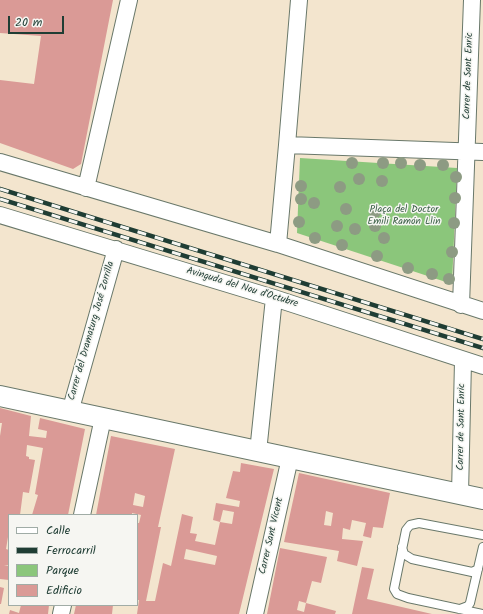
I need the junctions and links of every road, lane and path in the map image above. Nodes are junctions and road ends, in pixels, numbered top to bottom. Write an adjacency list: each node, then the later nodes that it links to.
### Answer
1 (129, 0): 8 (street)
2 (299, 0): 4 (street)
3 (472, 0): 5 (street, Carrer de Sant Enric)
4 (288, 145): 5 (street); 10 (street)
5 (466, 151): 6 (street); 13 (street)
6 (483, 152)
7 (0, 162): 8 (street)
8 (86, 188): 10 (street)
9 (0, 215): 11 (street, Avinguda del Nou d'Octubre)
10 (278, 244): 13 (street)
11 (116, 250): 12 (street, Avinguda del Nou d'Octubre); 18 (street, Carrer del Dramaturg José Zorrilla)
12 (274, 298): 15 (street, Avinguda del Nou d'Octubre); 20 (street)
13 (461, 305): 14 (street)
14 (483, 311)
15 (463, 360): 16 (street, Avinguda del Nou d'Octubre); 22 (street, Carrer de Sant Enric)
16 (483, 366)
17 (0, 396): 18 (street)
18 (70, 412): 19 (street)
19 (103, 418): 20 (street); 24 (street)
20 (258, 452): 21 (street)
21 (290, 458): 22 (street); 30 (street, Carrer Sant Vicent)
22 (460, 494): 23 (street)
23 (483, 498)
24 (82, 514)
25 (481, 536): 26 (lane)
26 (402, 547): 28 (lane); 29 (lane)
27 (483, 547): 28 (lane)
28 (478, 569): 29 (lane)
29 (459, 609): 31 (lane)
30 (255, 614)
31 (483, 614)

